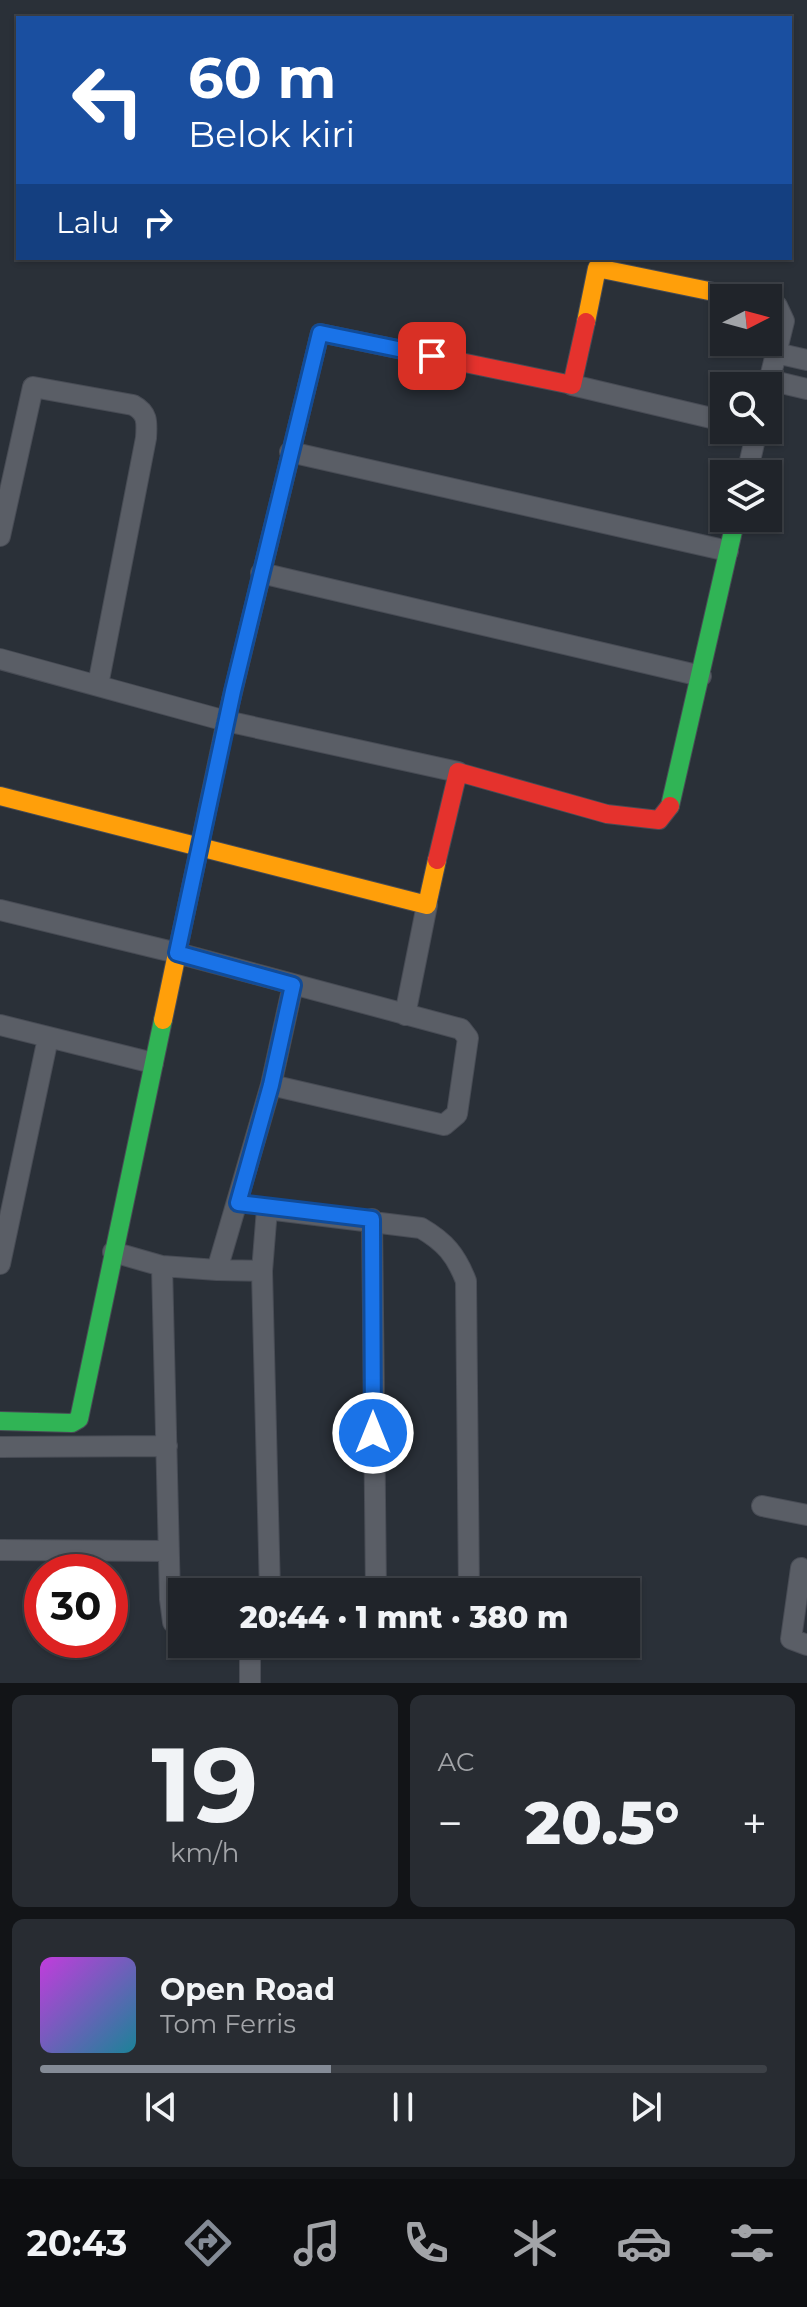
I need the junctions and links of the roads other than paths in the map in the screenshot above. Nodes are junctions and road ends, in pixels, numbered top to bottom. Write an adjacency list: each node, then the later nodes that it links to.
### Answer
1 (710, 291): 4 (street)
2 (782, 354): 3 (street)
3 (807, 360)
4 (572, 385): 7 (street); 8 (street)
5 (782, 385): 6 (street)
6 (807, 389)
7 (710, 418)
8 (290, 452): 11 (street); 12 (street)
9 (733, 532): 11 (street)
10 (0, 536): 15 (street)
11 (728, 551): 14 (street)
12 (261, 573): 14 (street); 16 (street)
13 (0, 659): 15 (street)
14 (701, 676): 17 (street)
15 (98, 685): 16 (street)
16 (226, 721): 17 (street); 19 (street)
17 (458, 772): 20 (street)
18 (0, 796): 19 (street)
19 (200, 845): 20 (street); 22 (street)
20 (427, 905): 24 (street)
21 (0, 910): 22 (street)
22 (177, 953): 23 (street); 27 (street)
23 (293, 985): 24 (street); 28 (street)
24 (405, 1015): 28 (street)
25 (0, 1025): 26 (street)
26 (48, 1038): 27 (street); 33 (street)
27 (153, 1063): 32 (street)
28 (271, 1085): 29 (street)
29 (238, 1203): 30 (street); 35 (street)
30 (267, 1209): 31 (street); 36 (street)
31 (372, 1219): 47 (street); 48 (street)
32 (113, 1252): 34 (street); 37 (street)
33 (0, 1264)
34 (162, 1266): 35 (street); 38 (street)
35 (217, 1270): 36 (street)
36 (262, 1271): 46 (street)
37 (0, 1421)
38 (167, 1446): 39 (street); 43 (street)
39 (0, 1447)
40 (762, 1506): 41 (street)
41 (807, 1515)
42 (0, 1550): 43 (street)
43 (168, 1551): 45 (street)
44 (801, 1568): 49 (street)
45 (170, 1578)
46 (270, 1578)
47 (376, 1578)
48 (469, 1578)
49 (807, 1645)
50 (250, 1658): 51 (street)
51 (250, 1683)

